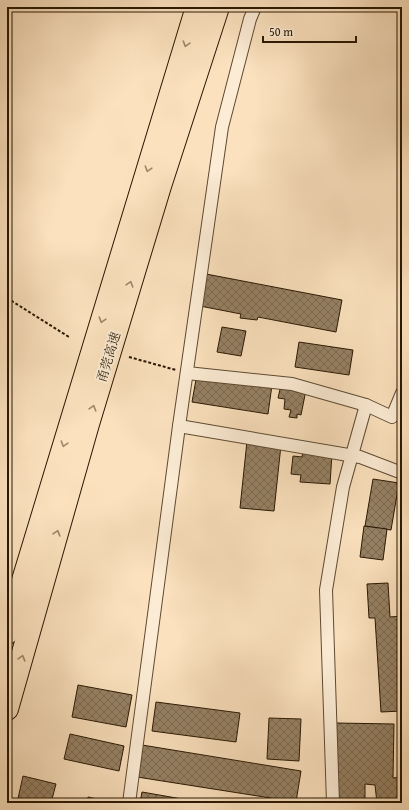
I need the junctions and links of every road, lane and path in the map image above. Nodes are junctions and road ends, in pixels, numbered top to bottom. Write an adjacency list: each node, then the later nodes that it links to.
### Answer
1 (197, 7): 14 (highway, 甬莞高速, one-way to 14)
2 (218, 7): 15 (highway, 甬莞高速, one-way to 2)
3 (255, 7): 7 (street)
4 (7, 298): 5 (path)
5 (69, 336)
6 (129, 357): 7 (path)
7 (187, 373): 9 (street); 11 (street)
8 (402, 394): 10 (street)
9 (366, 405): 10 (street); 12 (street)
10 (397, 419)
11 (179, 426): 12 (street); 16 (street)
12 (352, 456): 13 (street); 17 (street)
13 (402, 473)
14 (7, 633)
15 (7, 709)
16 (129, 803)
17 (333, 803)

